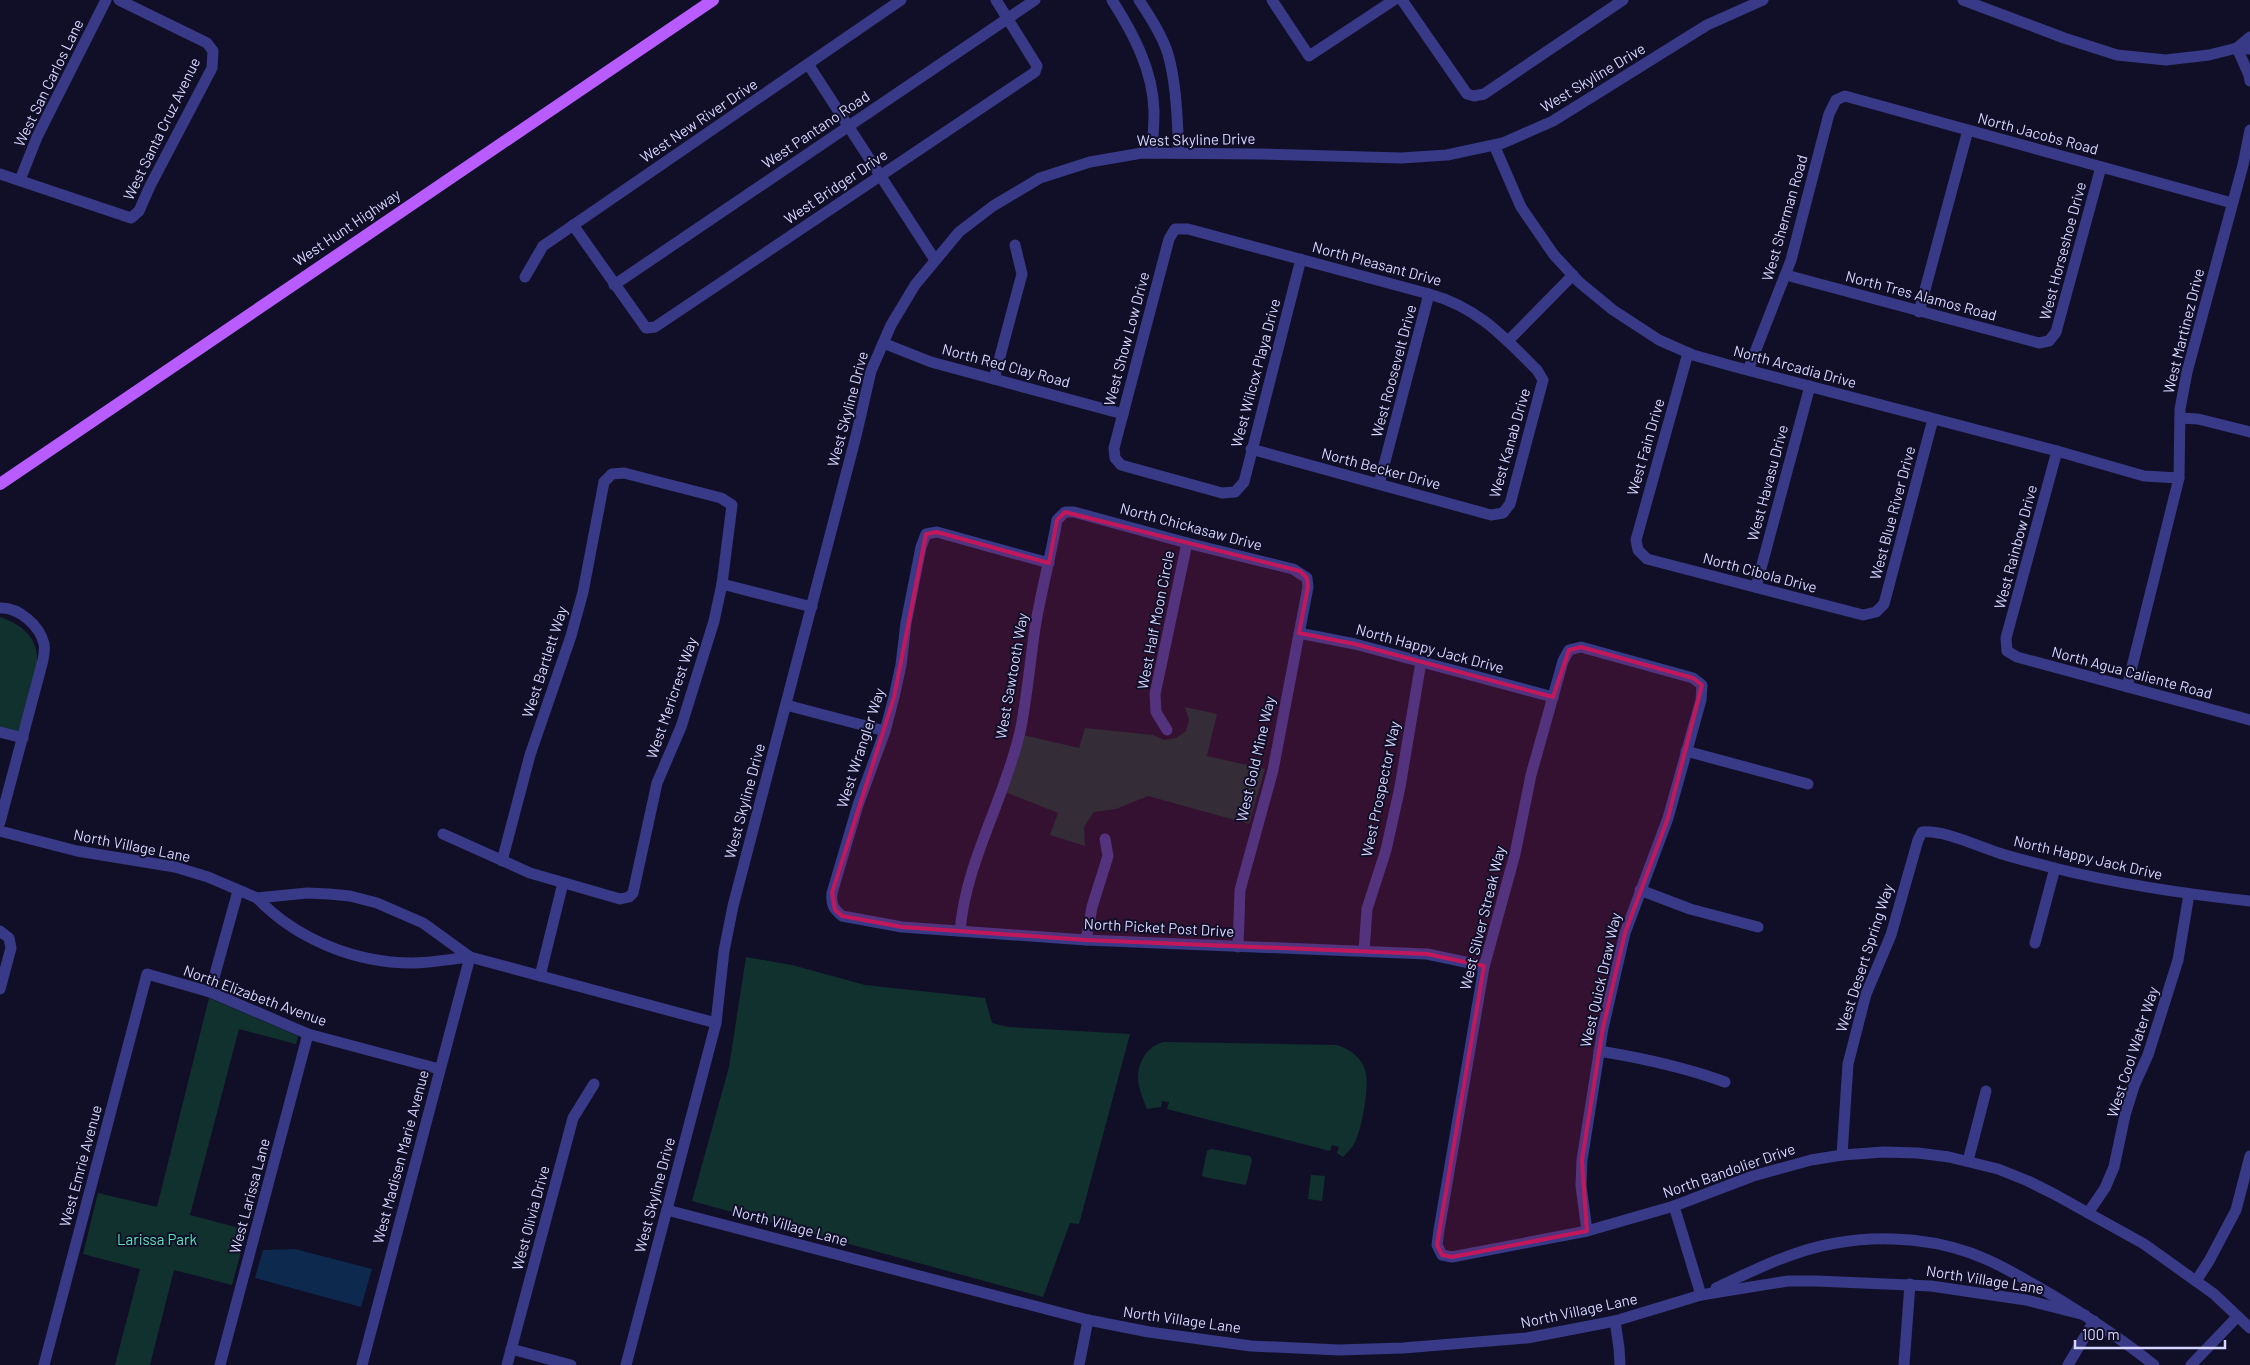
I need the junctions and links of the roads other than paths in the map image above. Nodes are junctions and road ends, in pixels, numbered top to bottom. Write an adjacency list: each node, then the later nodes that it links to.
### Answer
1 (106, 0): 32 (street, West San Carlos Lane)
2 (119, 0): 32 (street, West Santa Cruz Avenue)
3 (712, 0): 61 (main road, West Hunt Highway)
4 (902, 0): 20 (street, West New River Drive)
5 (996, 0): 16 (street)
6 (1035, 0): 16 (street, West Pantano Road)
7 (1112, 0): 27 (street)
8 (1139, 0): 28 (street)
9 (1272, 0): 10 (street)
10 (1394, 0)
11 (1402, 0): 12 (street)
12 (1622, 0)
13 (1763, 0): 15 (street, West Skyline Drive)
14 (1963, 0): 18 (street)
15 (1738, 4): 26 (street, West Skyline Drive)
16 (1008, 18): 23 (street, West Pantano Road); 31 (street, West Bridger Drive)
17 (2250, 37): 18 (street)
18 (2237, 48): 19 (street); 21 (street)
19 (2250, 49)
20 (808, 64): 23 (street); 34 (street, West New River Drive)
21 (2250, 81)
22 (1836, 100): 24 (street, North Jacobs Road); 40 (street, West Sherman Road)
23 (848, 126): 31 (street); 42 (street, West Pantano Road)
24 (1968, 130): 29 (street, North Jacobs Road); 44 (street)
25 (2249, 137): 33 (street, West Martinez Drive)
26 (1494, 145): 28 (street, West Skyline Drive); 39 (street, North Arcadia Drive)
27 (1152, 153): 28 (street, West Skyline Drive); 38 (street, West Skyline Drive)
28 (1179, 153)
29 (2101, 167): 33 (street, North Jacobs Road); 46 (street, West Horseshoe Drive)
30 (0, 174): 32 (street)
31 (880, 176): 38 (street); 42 (street, West Bridger Drive)
32 (20, 180)
33 (2232, 203): 54 (street, West Martinez Drive)
34 (573, 225): 41 (street, West New River Drive); 42 (street)
35 (1176, 230): 37 (street, North Pleasant Drive); 53 (street, West Show Low Drive)
36 (1015, 245): 50 (street)
37 (1301, 259): 43 (street, North Pleasant Drive); 57 (street, West Wilcox Playa Drive)
38 (935, 260): 47 (street, West Skyline Drive)
39 (1573, 275): 45 (street); 48 (street, North Arcadia Drive)
40 (1786, 275): 44 (street, North Tres Alamos Road); 49 (street, West Sherman Road)
41 (525, 277)
42 (614, 285)
43 (1429, 294): 45 (street, North Pleasant Drive); 62 (street, West Roosevelt Drive)
44 (1919, 312): 46 (street, North Tres Alamos Road)
45 (1508, 341): 51 (street, North Pleasant Drive)
46 (2048, 341)
47 (883, 343): 50 (street, North Red Clay Road); 72 (street, West Skyline Drive)
48 (1688, 353): 49 (street, North Arcadia Drive); 67 (street, West Fain Drive)
49 (1748, 370): 52 (street, North Arcadia Drive)
50 (994, 379): 53 (street, North Red Clay Road)
51 (1543, 380): 65 (street, West Kanab Drive)
52 (1810, 386): 55 (street, North Arcadia Drive); 71 (street, West Havasu Drive)
53 (1123, 414): 63 (street, West Show Low Drive)
54 (2180, 418): 56 (street); 60 (street, West Martinez Drive)
55 (1933, 419): 58 (street, North Arcadia Drive); 74 (street, West Blue River Drive)
56 (2250, 432)
57 (1251, 449): 62 (street, North Becker Drive); 63 (street, West Wilcox Playa Drive)
58 (2057, 451): 60 (street, North Arcadia Drive); 77 (street, West Rainbow Drive)
59 (612, 474): 70 (street, West Mericrest Way); 94 (street, West Bartlett Way)
60 (2180, 478): 79 (street, West Martinez Drive)
61 (0, 484)
62 (1379, 484): 65 (street, North Becker Drive)
63 (1235, 492)
64 (1065, 512): 66 (street, North Chickasaw Drive); 68 (street, West Sawtooth Way)
65 (1503, 513)
66 (1187, 543): 69 (street, North Chickasaw Drive); 83 (street, West Half Moon Circle)
67 (1638, 550): 71 (street, North Cibola Drive)
68 (1049, 563): 84 (street, West Wrangler Way); 105 (street, West Sawtooth Way)
69 (1307, 578): 75 (street, West Gold Mine Way)
70 (722, 584): 72 (street); 96 (street, West Mericrest Way)
71 (1756, 587): 74 (street, North Cibola Drive)
72 (812, 607): 81 (street, West Skyline Drive)
73 (0, 608): 86 (street)
74 (1876, 612)
75 (1299, 633): 78 (street, North Happy Jack Drive); 108 (street, West Gold Mine Way)
76 (1569, 650): 80 (street, West Silver Streak Way); 87 (street, West Quick Draw Way)
77 (2008, 651): 79 (street, North Agua Caliente Road)
78 (1422, 662): 80 (street, North Happy Jack Drive); 109 (street, West Prospector Way)
79 (2127, 687): 82 (street, North Agua Caliente Road)
80 (1553, 697): 111 (street, West Silver Streak Way)
81 (786, 705): 84 (street); 116 (street, West Skyline Drive)
82 (2250, 720)
83 (1168, 730)
84 (885, 731): 102 (street, West Wrangler Way)
85 (0, 732): 86 (street)
86 (22, 738): 89 (street)
87 (1686, 751): 88 (street); 97 (street, West Quick Draw Way)
88 (1808, 784)
89 (0, 822)
90 (0, 831): 98 (street, North Village Lane)
91 (1922, 832): 95 (street, North Happy Jack Drive); 123 (street, West Desert Spring Way)
92 (443, 834): 94 (street)
93 (1105, 839): 106 (street)
94 (502, 861): 96 (street)
95 (2054, 868): 99 (street, North Happy Jack Drive); 107 (street)
96 (564, 883): 113 (street)
97 (1640, 890): 103 (street); 118 (street, West Quick Draw Way)
98 (238, 891): 100 (street, North Village Lane); 115 (street)
99 (2189, 894): 101 (street, North Happy Jack Drive); 128 (street, West Cool Water Way)
100 (256, 898): 110 (street, North Village Lane); 110 (street, North Village Lane)
101 (2250, 901)
102 (835, 910): 105 (street, North Picket Post Drive)
103 (1758, 928)
104 (0, 931): 114 (street)
105 (960, 931): 106 (street, North Picket Post Drive)
106 (1086, 940): 108 (street, North Picket Post Drive)
107 (2034, 943)
108 (1238, 947): 109 (street, North Picket Post Drive)
109 (1364, 952): 111 (street, North Picket Post Drive)
110 (470, 956): 113 (street, North Village Lane); 119 (street, West Madisen Marie Avenue)
111 (1484, 966): 130 (street, West Silver Streak Way)
112 (147, 974): 115 (street, North Elizabeth Avenue); 140 (street, West Emrie Avenue)
113 (540, 976): 116 (street, North Village Lane)
114 (0, 990)
115 (210, 992): 117 (street, North Elizabeth Avenue)
116 (716, 1023): 127 (street, West Skyline Drive)
117 (308, 1034): 119 (street, North Elizabeth Avenue); 141 (street, West Larissa Lane)
118 (1599, 1051): 120 (street); 129 (street, West Quick Draw Way)
119 (439, 1069): 142 (street, West Madisen Marie Avenue)
120 (1725, 1082)
121 (594, 1084): 139 (street, West Olivia Drive)
122 (1986, 1091): 125 (street)
123 (1842, 1155): 125 (street, North Bandolier Drive); 126 (street, North Bandolier Drive)
124 (2250, 1156): 131 (street)
125 (1968, 1161): 128 (street, North Bandolier Drive)
126 (1674, 1206): 129 (street, North Bandolier Drive); 133 (street)
127 (667, 1210): 136 (street, North Village Lane); 145 (street, West Skyline Drive)
128 (2088, 1213): 131 (street, North Bandolier Drive)
129 (1587, 1231): 130 (street, North Bandolier Drive)
130 (1442, 1255)
131 (2196, 1281): 134 (street, North Bandolier Drive)
132 (1910, 1284): 133 (street, North Village Lane); 135 (street, North Village Lane); 148 (street)
133 (1701, 1295): 135 (street, North Village Lane); 137 (street, North Village Lane)
134 (2237, 1316): 138 (street, North Bandolier Drive); 151 (street)
135 (2090, 1318): 149 (street); 150 (street, North Village Lane)
136 (1088, 1320): 137 (street, North Village Lane); 146 (street)
137 (1615, 1321): 147 (street)
138 (2250, 1328)
139 (511, 1349): 143 (street, West Olivia Drive); 144 (street)
140 (44, 1365)
141 (220, 1365)
142 (362, 1365)
143 (507, 1365)
144 (571, 1365)
145 (626, 1365)
146 (1079, 1365)
147 (1620, 1365)
148 (1904, 1365)
149 (2068, 1365)
150 (2154, 1365)
151 (2191, 1365)

